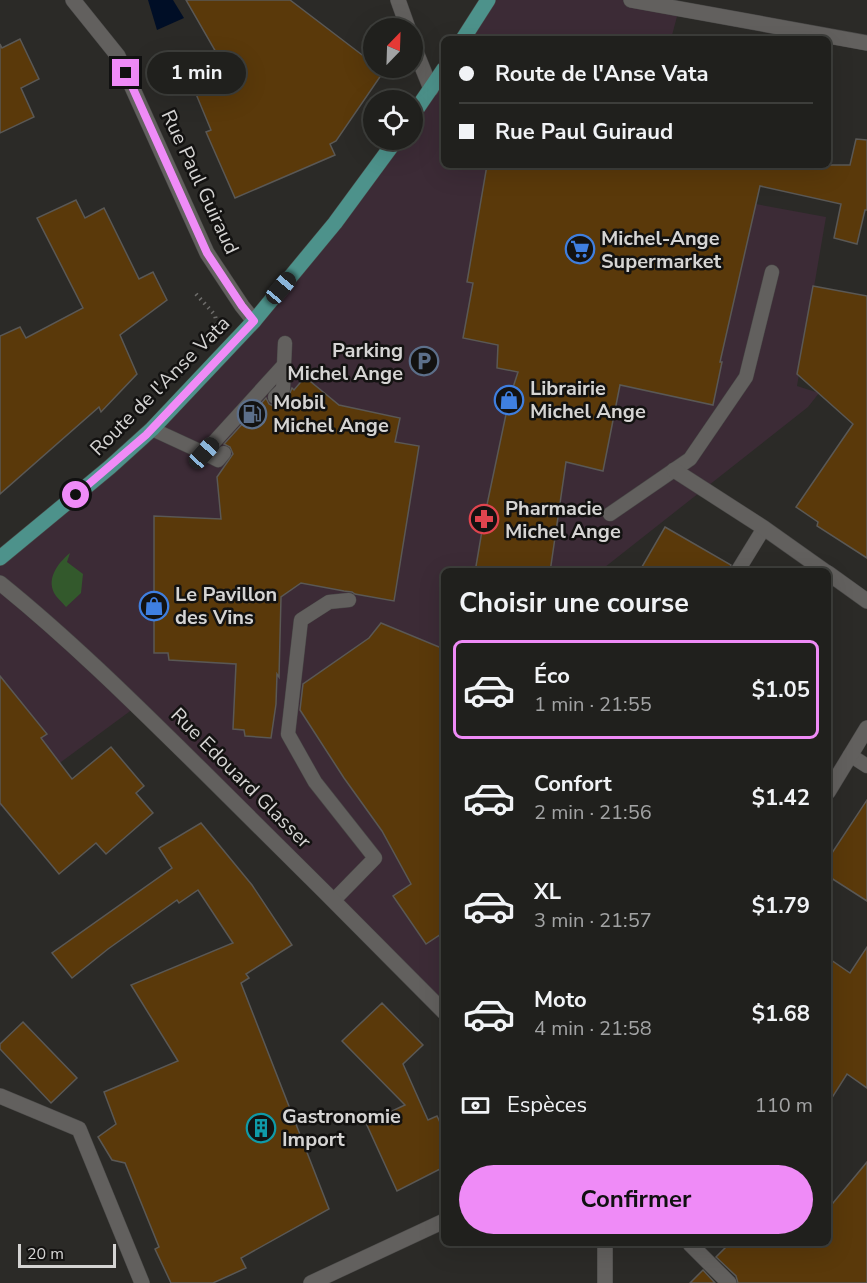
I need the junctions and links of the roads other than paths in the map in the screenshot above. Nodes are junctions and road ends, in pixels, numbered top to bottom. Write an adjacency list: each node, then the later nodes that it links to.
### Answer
1 (73, 0): 16 (street, Rue Paul Guiraud)
2 (398, 0): 5 (street)
3 (488, 0): 6 (main road)
4 (631, 0): 7 (street)
5 (404, 18)
6 (465, 36)
7 (829, 36)
8 (831, 36): 9 (street)
9 (867, 43)
10 (423, 69): 12 (street)
11 (441, 74): 12 (main road)
12 (431, 89): 13 (main road)
13 (423, 100)
14 (389, 150): 16 (main road, Route de l'Anse Vata)
15 (772, 272): 23 (lane)
16 (254, 321): 20 (main road, Route de l'Anse Vata)
17 (285, 343): 18 (lane)
18 (284, 365): 19 (lane); 21 (lane)
19 (275, 397)
20 (152, 429): 21 (lane); 26 (main road, Route de l'Anse Vata)
21 (204, 453): 22 (lane)
22 (224, 453)
23 (674, 470): 24 (lane); 25 (street)
24 (610, 514)
25 (764, 528): 27 (lane); 28 (street)
26 (0, 558)
27 (739, 568)
28 (821, 568)
29 (831, 575): 32 (street)
30 (0, 583): 37 (street, Rue Edouard Glasser)
31 (349, 600): 37 (lane)
32 (867, 601)
33 (867, 728): 34 (street)
34 (850, 755): 35 (lane); 36 (street)
35 (867, 766)
36 (831, 782)
37 (334, 900): 38 (street, Rue Edouard Glasser)
38 (441, 1009)
39 (0, 1096): 43 (street)
40 (441, 1222): 44 (street)
41 (605, 1246): 45 (street)
42 (692, 1246): 46 (street)
43 (142, 1283)
44 (311, 1283)
45 (604, 1283)
46 (729, 1283)

